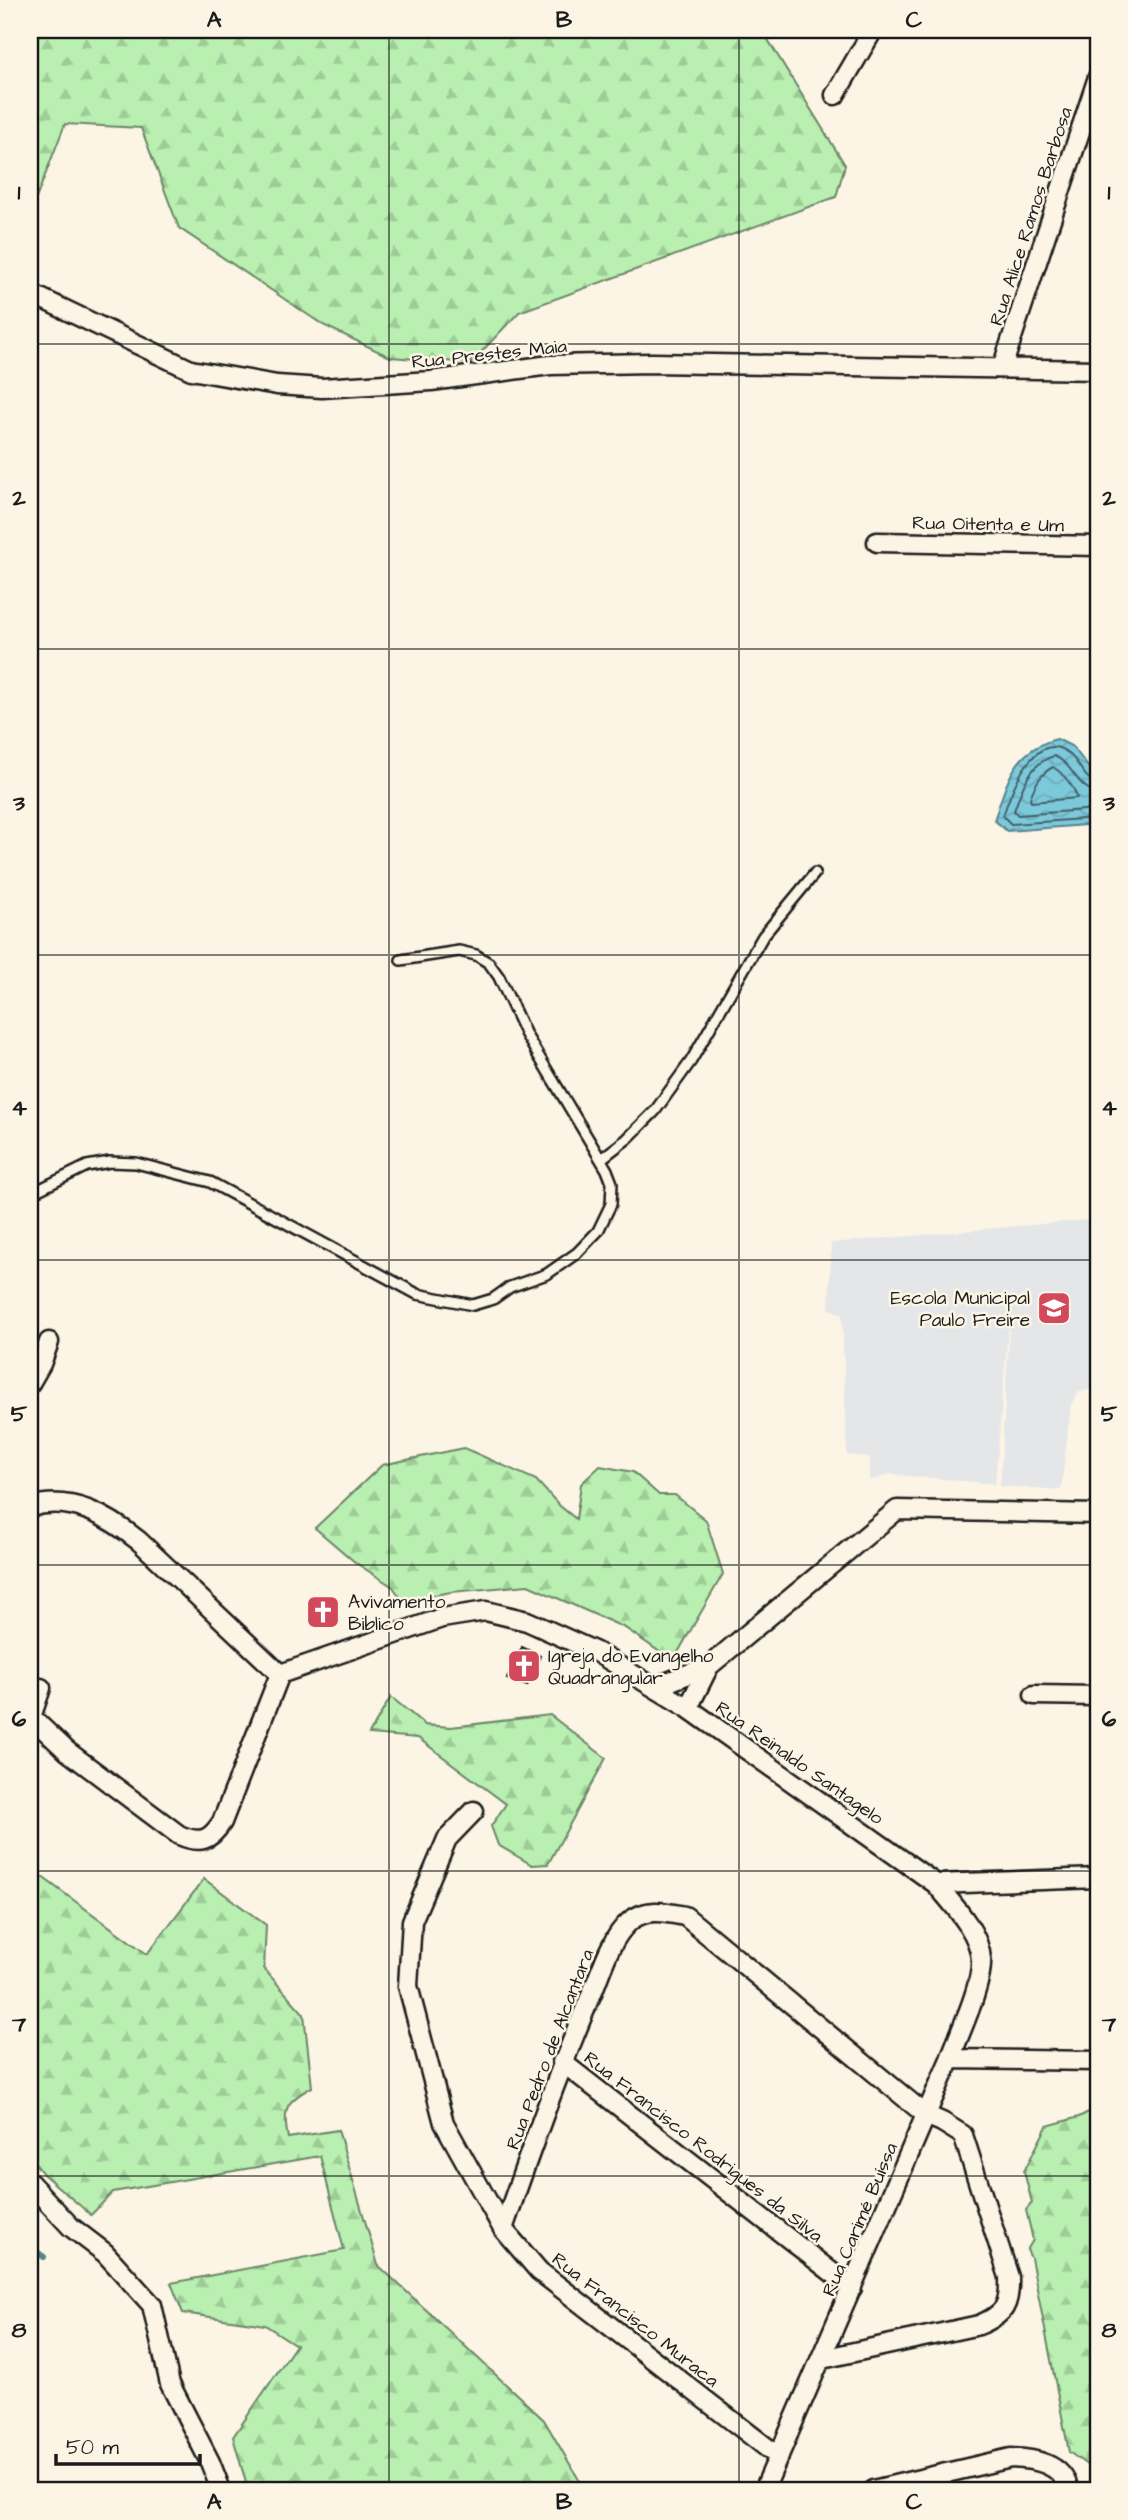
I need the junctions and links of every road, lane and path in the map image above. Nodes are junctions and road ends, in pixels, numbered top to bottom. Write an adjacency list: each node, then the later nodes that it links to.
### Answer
1 (873, 30): 3 (street)
2 (1098, 78): 5 (street, Rua Alice Ramos Barbosa)
3 (835, 95)
4 (30, 294): 5 (street, Rua Prestes Maia)
5 (1002, 368): 6 (street, Rua Prestes Maia)
6 (1098, 370)
7 (877, 542): 8 (street, Rua Oitenta e Um)
8 (1098, 546)
9 (815, 873): 11 (lane)
10 (401, 960): 11 (lane)
11 (601, 1159): 12 (lane)
12 (30, 1194)
13 (49, 1342): 14 (street)
14 (30, 1383)
15 (30, 1507): 18 (street)
16 (1098, 1514): 17 (street)
17 (709, 1667): 19 (street); 23 (street)
18 (280, 1674): 19 (street, Rua Reinaldo Santagelo); 20 (street)
19 (655, 1687): 23 (street, Rua Reinaldo Santagelo)
20 (41, 1688)
21 (1034, 1695): 22 (street)
22 (1098, 1696)
23 (688, 1707): 26 (street, Rua Reinaldo Santagelo)
24 (474, 1811): 33 (street, Rua Francisco Muraca)
25 (1098, 1878): 26 (street)
26 (936, 1884): 27 (street, Rua Reinaldo Santagelo)
27 (981, 1960): 28 (street, Rua Carimé Buíssa)
28 (950, 2059): 29 (street); 31 (street, Rua Carimé Buíssa)
29 (1098, 2061)
30 (562, 2062): 31 (street, Rua Pedro de Alcantara); 33 (street, Rua Pedro de Alcantara); 34 (street, Rua Francisco Rodrigues da Silva)
31 (926, 2115): 34 (street, Rua Carimé Buíssa); 35 (street, Rua Pedro de Alcantara)
32 (30, 2183): 37 (street)
33 (503, 2229): 36 (street, Rua Francisco Muraca)
34 (852, 2288): 35 (street, Rua Carimé Buíssa)
35 (822, 2359): 36 (street, Rua Carimé Buíssa)
36 (779, 2457): 38 (street, Rua Carimé Buíssa)
37 (221, 2490)
38 (764, 2490)
39 (873, 2490): 40 (street)
40 (1069, 2490)

